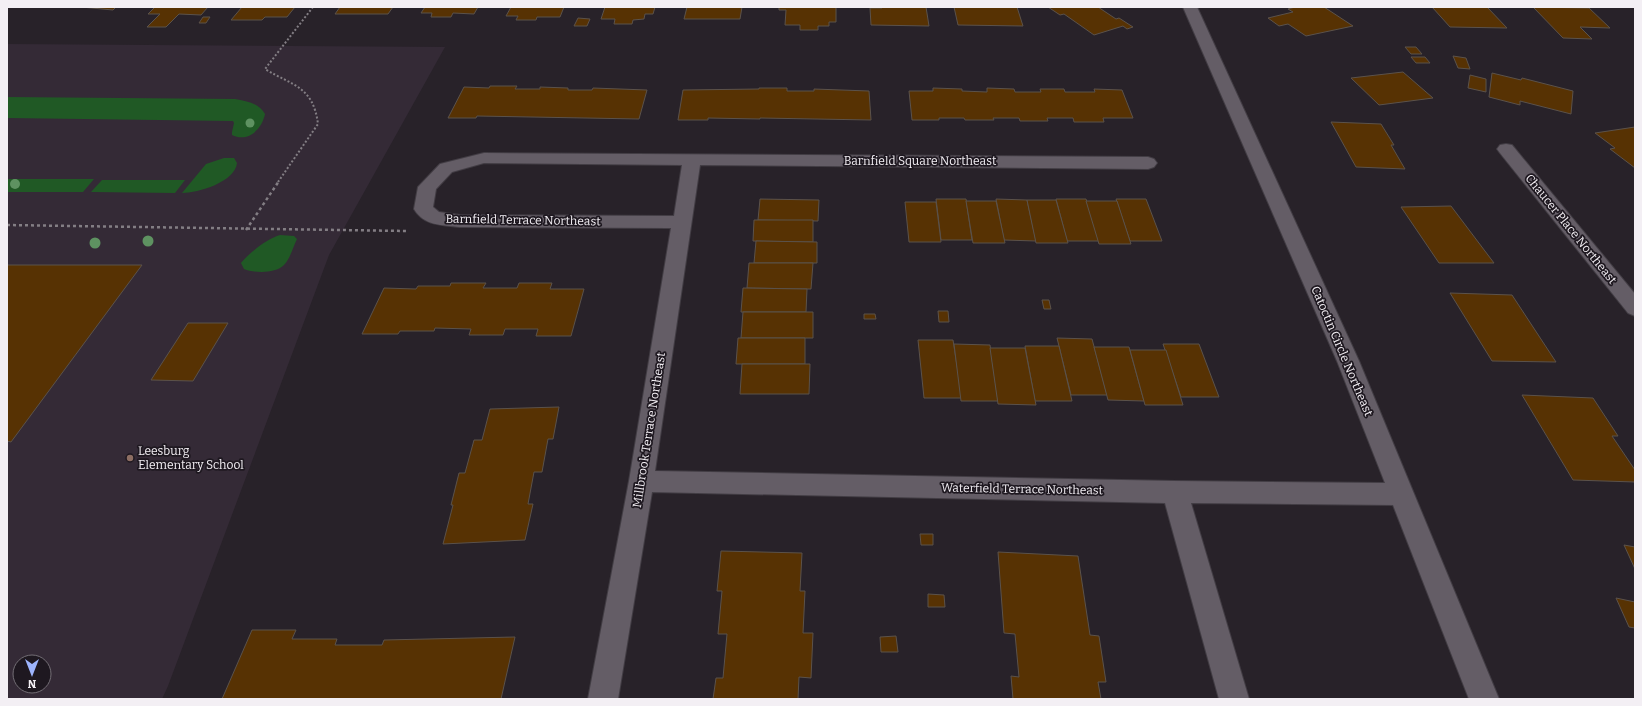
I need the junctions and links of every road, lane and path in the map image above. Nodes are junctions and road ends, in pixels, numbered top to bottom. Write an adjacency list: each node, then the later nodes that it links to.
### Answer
1 (314, 7): 9 (path)
2 (1190, 7): 13 (street, Catoctin Circle Northeast)
3 (1506, 149): 10 (street, Chaucer Place Northeast)
4 (692, 160): 5 (street, Barnfield Square Northeast); 6 (street, Barnfield Terrace Northeast); 7 (street, Millbrook Terrace Northeast)
5 (1148, 163)
6 (434, 218): 7 (street, Barnfield Terrace Northeast); 9 (path)
7 (682, 222): 11 (street, Millbrook Terrace Northeast)
8 (7, 225): 9 (path)
9 (246, 230)
10 (1635, 308)
11 (641, 481): 12 (street, Waterfield Terrace Northeast); 14 (street, Millbrook Terrace Northeast)
12 (1175, 492): 13 (street, Waterfield Terrace Northeast); 15 (street)
13 (1402, 494): 16 (street, Catoctin Circle Northeast)
14 (603, 699)
15 (1234, 699)
16 (1484, 699)

